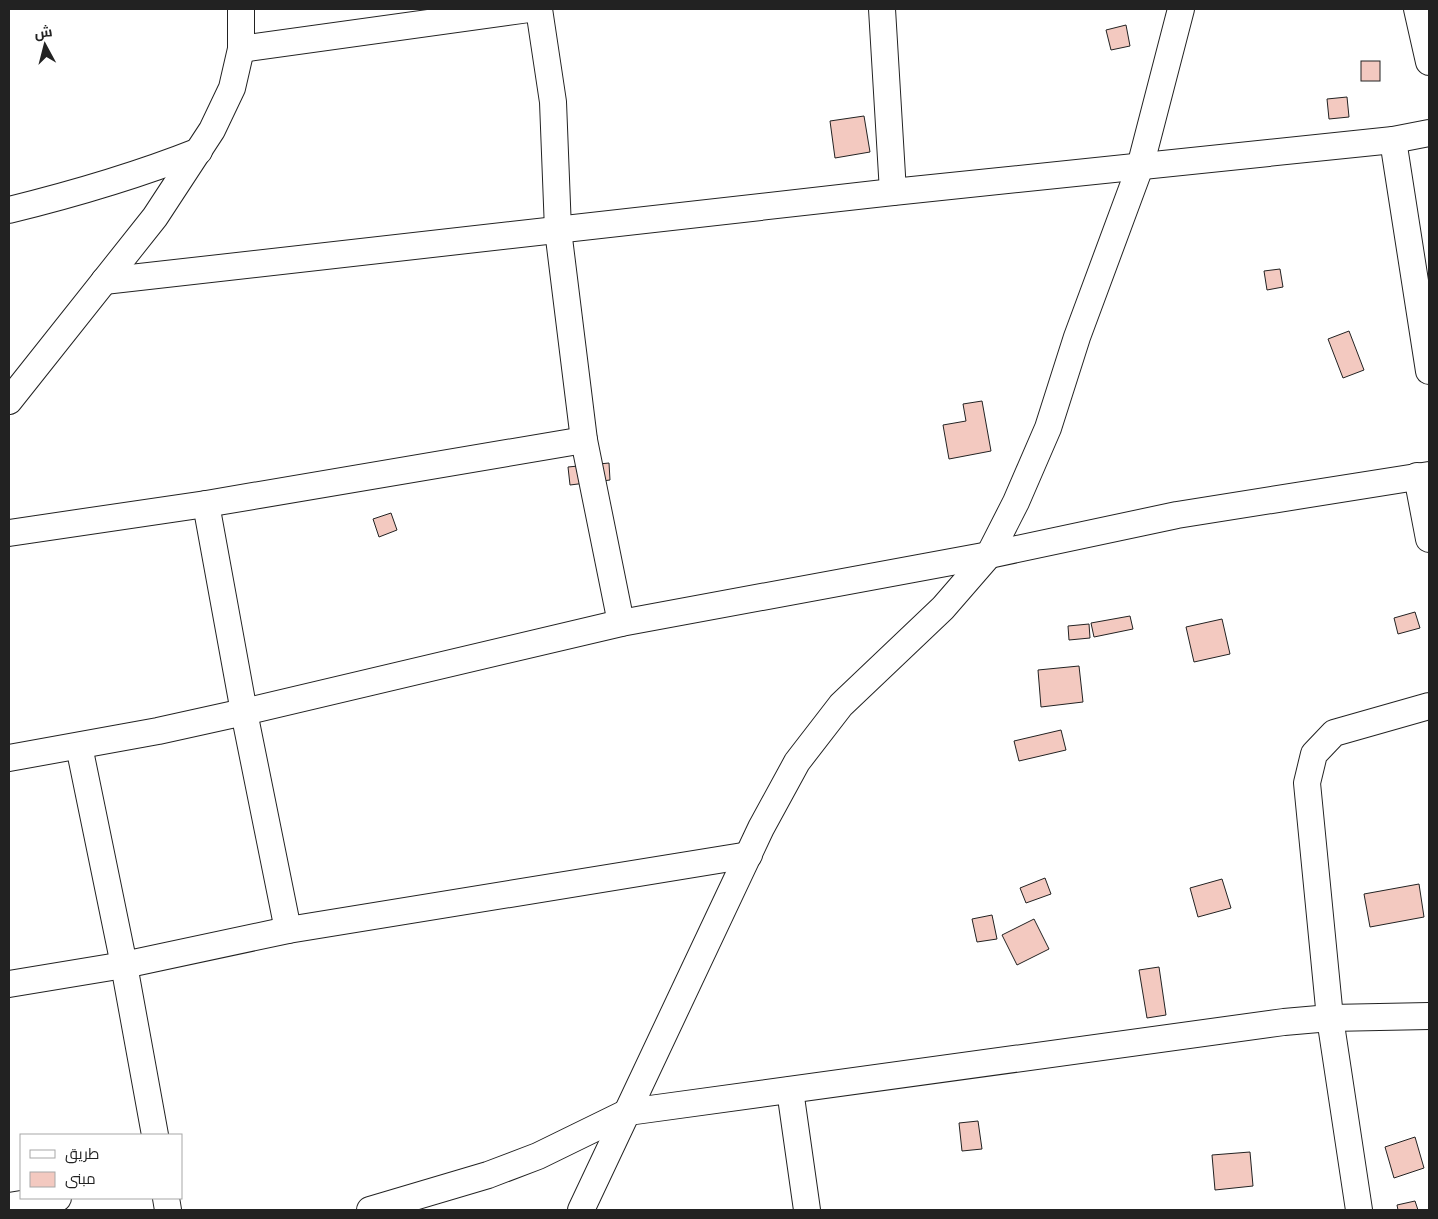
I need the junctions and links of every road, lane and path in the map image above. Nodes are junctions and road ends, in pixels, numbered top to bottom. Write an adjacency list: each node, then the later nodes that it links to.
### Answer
1 (241, 9): 7 (street)
2 (529, 9): 7 (street)
3 (539, 9): 15 (street)
4 (882, 9): 13 (street)
5 (1181, 9): 12 (street)
6 (1417, 9): 8 (street)
7 (241, 49): 11 (street)
8 (1429, 62)
9 (1429, 133): 10 (street)
10 (1393, 140): 12 (street); 17 (street)
11 (199, 151): 14 (street); 16 (street)
12 (1140, 167): 13 (street); 24 (street)
13 (893, 192): 15 (street)
14 (9, 210)
15 (558, 230): 16 (street); 19 (street)
16 (104, 282): 18 (street)
17 (1429, 371)
18 (9, 401)
19 (584, 440): 21 (street); 25 (street)
20 (1423, 475): 23 (street); 24 (street)
21 (206, 504): 22 (street); 27 (street)
22 (9, 533)
23 (1429, 540)
24 (988, 555): 25 (street); 30 (street)
25 (622, 623): 27 (street)
26 (1429, 706): 35 (street)
27 (244, 712): 28 (street); 31 (street)
28 (79, 746): 29 (street); 32 (street)
29 (9, 758)
30 (749, 855): 31 (street); 37 (street)
31 (288, 930): 32 (street)
32 (124, 965): 33 (street); 38 (street)
33 (9, 984)
34 (1429, 1016): 35 (street)
35 (1330, 1018): 36 (street); 44 (street)
36 (790, 1090): 37 (street); 43 (street)
37 (628, 1112): 41 (street); 42 (street)
38 (155, 1134)
39 (52, 1199): 40 (street)
40 (9, 1206)
41 (370, 1210)
42 (581, 1210)
43 (807, 1210)
44 (1359, 1210)

